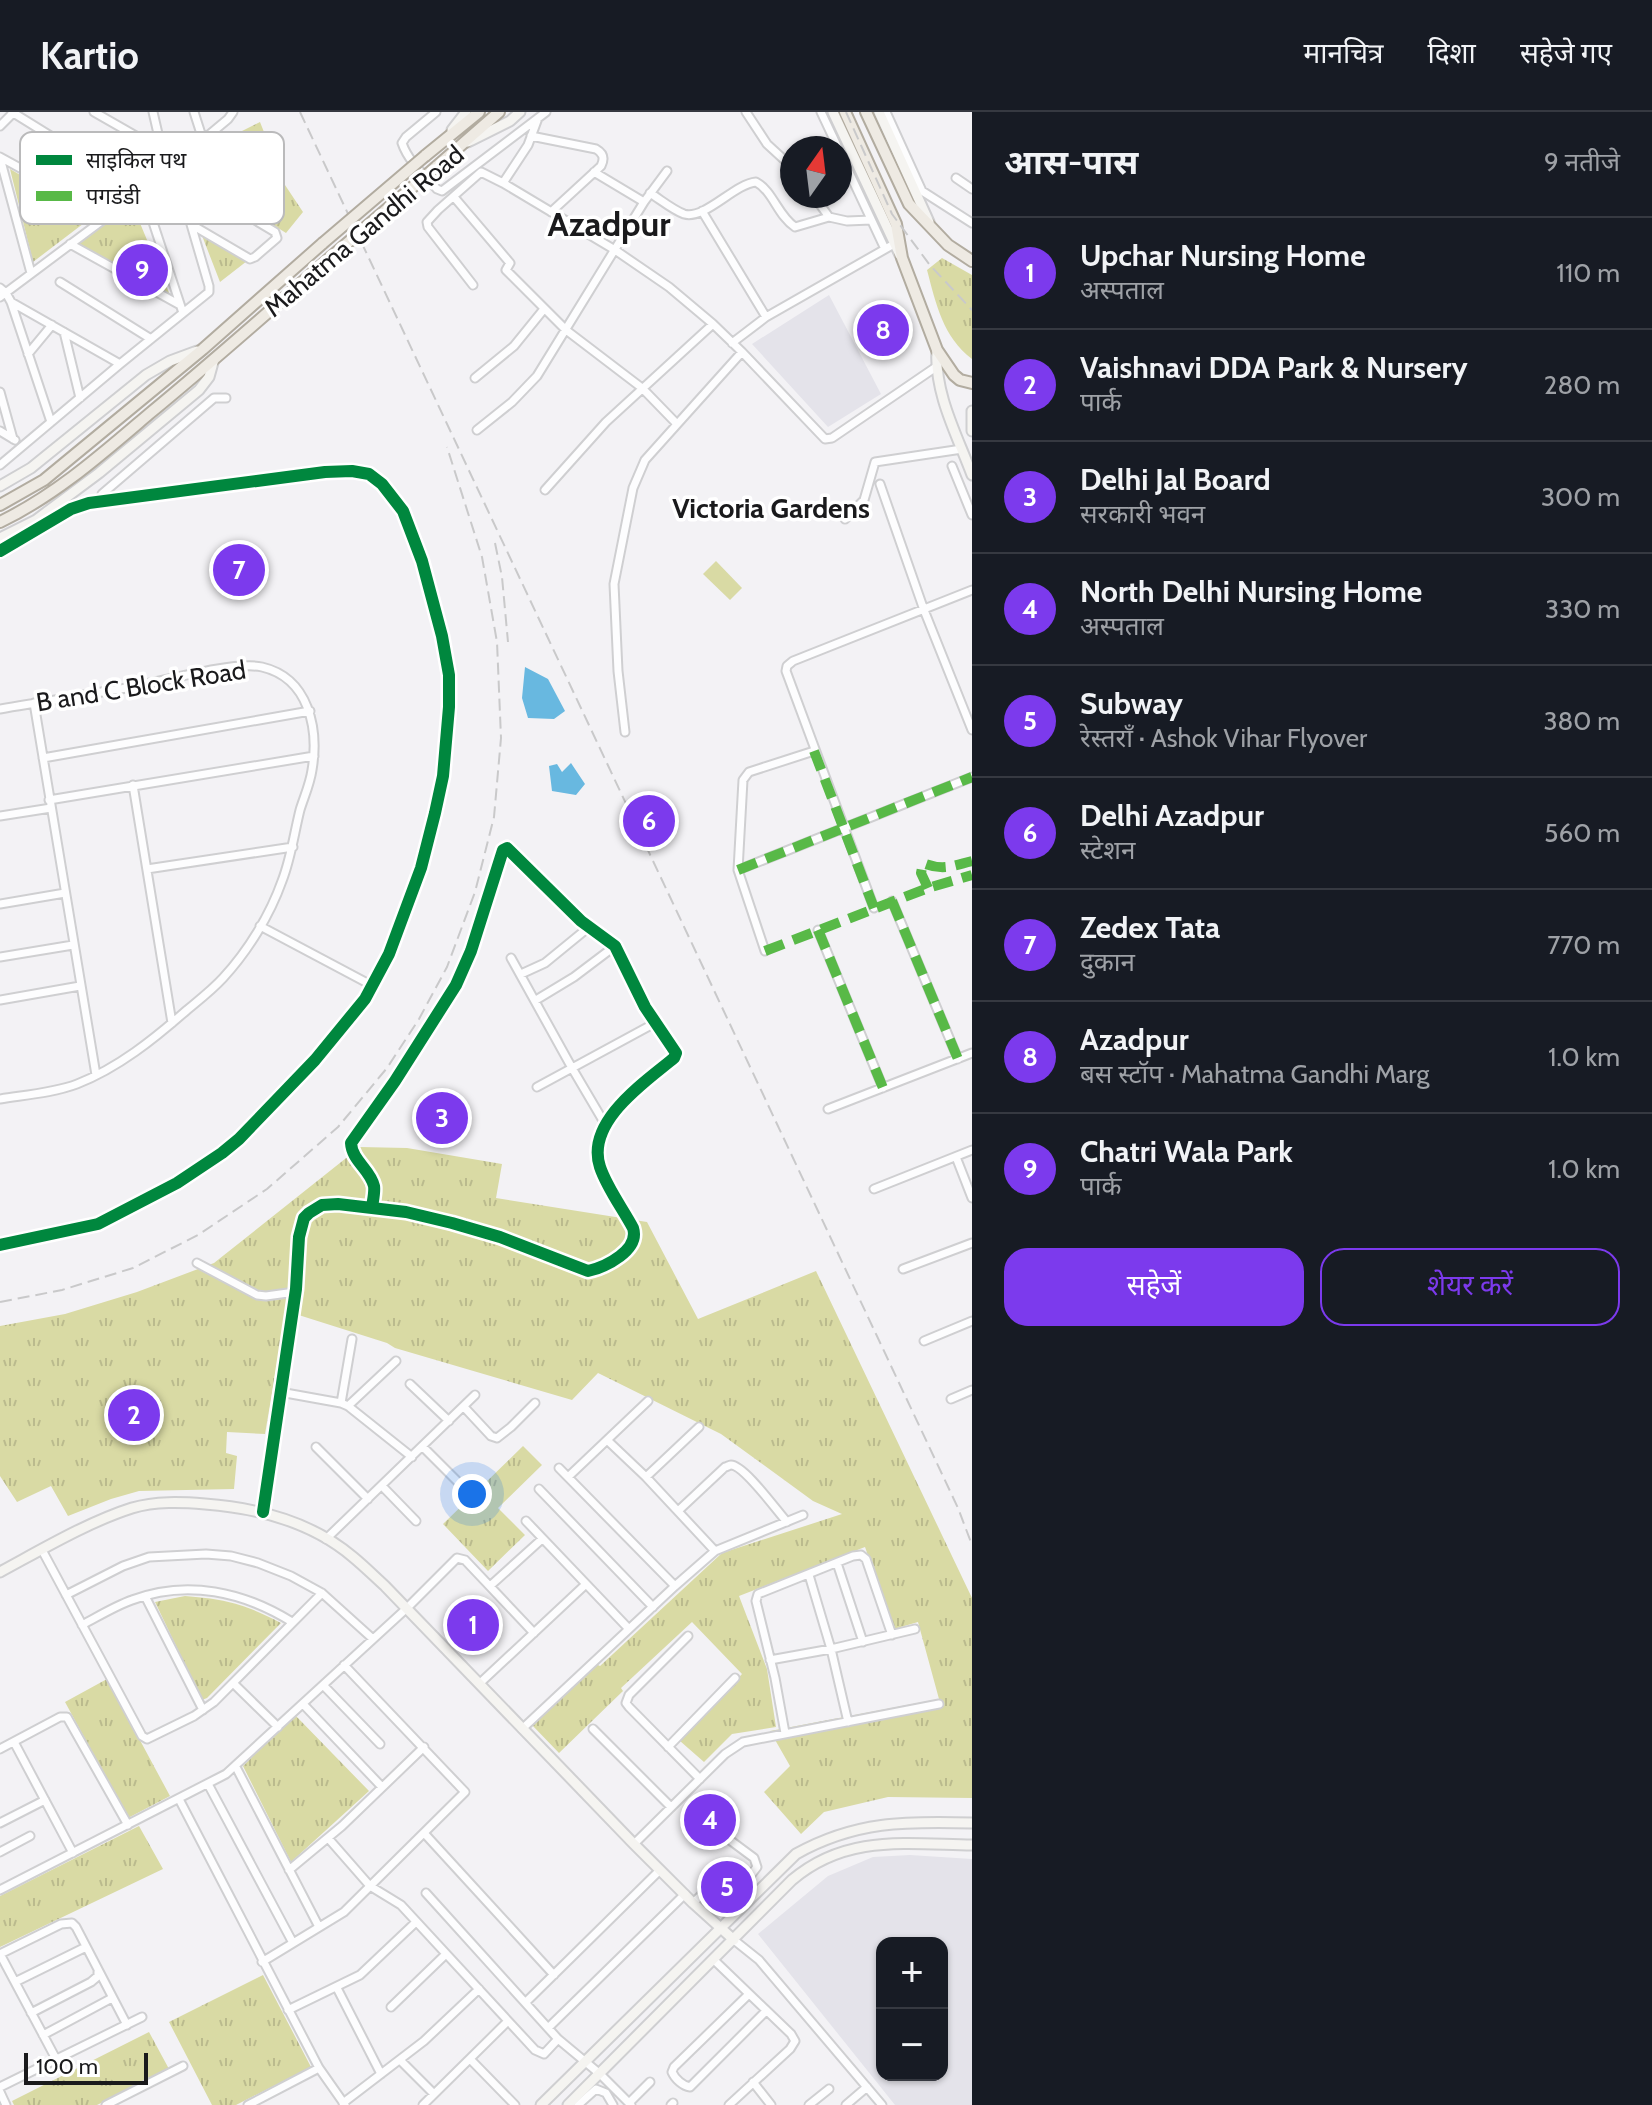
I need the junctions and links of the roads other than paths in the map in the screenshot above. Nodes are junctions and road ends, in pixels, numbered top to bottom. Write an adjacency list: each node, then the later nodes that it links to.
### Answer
1 (13, 112): 20 (street); 21 (street)
2 (94, 112): 22 (street)
3 (153, 112): 23 (street)
4 (194, 112): 24 (street)
5 (233, 112): 25 (street)
6 (436, 112): 19 (street)
7 (466, 112): 28 (main road, Mahatma Gandhi Road)
8 (479, 112): 28 (main road)
9 (499, 112): 29 (main road)
10 (520, 112): 29 (main road, Mahatma Gandhi Road)
11 (546, 112): 19 (street)
12 (746, 112): 30 (street)
13 (821, 112): 27 (street)
14 (833, 112): 55 (main road)
15 (845, 112): 57 (main road)
16 (866, 112): 53 (main road)
17 (879, 112): 53 (main road)
18 (886, 112): 47 (street)
19 (538, 118): 26 (street)
20 (0, 126)
21 (44, 132)
22 (129, 132)
23 (158, 132)
24 (200, 132)
25 (212, 132)
26 (531, 136): 34 (street); 37 (street)
27 (832, 136)
28 (446, 139): 73 (main road, Mahatma Gandhi Road, bridge)
29 (459, 147): 77 (main road, Mahatma Gandhi Road, bridge)
30 (780, 156)
31 (0, 158): 32 (street); 59 (street)
32 (20, 169)
33 (667, 171): 39 (street)
34 (594, 172): 41 (street); 44 (street)
35 (956, 178): 38 (street)
36 (852, 179): 46 (street)
37 (503, 183): 40 (street); 44 (street)
38 (972, 189)
39 (650, 193): 41 (street); 43 (street)
40 (454, 197): 61 (street); 65 (street)
41 (644, 202): 56 (street)
42 (823, 208): 45 (street)
43 (702, 211): 45 (street); 66 (street)
44 (551, 212): 56 (street)
45 (829, 217): 46 (street)
46 (871, 220): 55 (street)
47 (972, 223)
48 (95, 224): 54 (street)
49 (154, 224): 64 (street)
50 (193, 224): 64 (street)
51 (195, 224): 52 (street)
52 (261, 224)
53 (930, 224): 58 (main road)
54 (70, 244): 59 (street); 64 (street)
55 (889, 246): 57 (main road); 66 (street)
56 (615, 250): 67 (street); 69 (street)
57 (902, 258): 74 (main road)
58 (972, 261)
59 (31, 273): 62 (street)
60 (60, 282): 71 (street)
61 (473, 285)
62 (2, 293): 63 (street)
63 (11, 302): 68 (street); 76 (street)
64 (182, 309): 71 (street)
65 (544, 309): 69 (street); 80 (street)
66 (766, 317): 72 (street)
67 (713, 324): 72 (street); 82 (street)
68 (52, 325): 70 (street); 76 (street)
69 (566, 330): 82 (street); 89 (street)
70 (64, 332): 78 (street); 84 (street)
71 (151, 339): 78 (street)
72 (732, 343): 75 (street)
73 (203, 349): 100 (main road); 103 (main road, Mahatma Gandhi Road)
74 (937, 350): 79 (main road); 81 (main road)
75 (742, 352): 79 (street); 88 (street)
76 (28, 354): 87 (street)
77 (214, 359): 97 (main road); 106 (main road, Mahatma Gandhi Road)
78 (120, 364): 84 (street)
79 (936, 367): 94 (main road)
80 (475, 378)
81 (972, 383)
82 (642, 388): 88 (street); 101 (street)
83 (0, 392): 92 (street)
84 (80, 398): 87 (street)
85 (226, 398): 102 (street)
86 (972, 411): 91 (main road)
87 (51, 422): 93 (street)
88 (677, 424): 115 (street)
89 (477, 430)
90 (0, 431): 92 (street)
91 (972, 431)
92 (13, 439): 93 (street)
93 (24, 445): 95 (street)
94 (962, 449): 98 (main road); 105 (street)
95 (0, 465)
96 (952, 466): 104 (street)
97 (99, 473): 102 (street); 107 (main road)
98 (972, 475)
99 (880, 484): 110 (street)
100 (0, 486)
101 (545, 490)
102 (103, 498): 108 (street); 141 (street)
103 (0, 505)
104 (972, 515)
105 (845, 519)
106 (0, 522)
107 (0, 538)
108 (0, 551)
109 (972, 590): 110 (street)
110 (924, 610): 114 (street); 116 (street)
111 (34, 703): 112 (street, B and C Block Road); 113 (street, B and C Block Road); 118 (street)
112 (0, 709)
113 (310, 711): 117 (street); 118 (street)
114 (972, 730)
115 (625, 732)
116 (814, 751): 123 (street); 126 (street)
117 (314, 756): 120 (street); 124 (street)
118 (43, 758): 121 (street)
119 (972, 777): 123 (street)
120 (133, 785): 121 (street); 125 (street)
121 (50, 804): 122 (street); 127 (street)
122 (0, 816)
123 (844, 828): 126 (street); 130 (street)
124 (293, 847): 125 (street); 131 (street)
125 (147, 869): 144 (street)
126 (738, 870): 136 (street)
127 (65, 893): 129 (street); 134 (street)
128 (892, 901): 147 (street)
129 (0, 904)
130 (874, 908)
131 (260, 926): 141 (street); 144 (street)
132 (589, 927): 135 (street); 139 (street); 159 (street)
133 (818, 930): 151 (street)
134 (73, 945): 137 (street); 140 (street)
135 (615, 946): 143 (street); 145 (street)
136 (765, 951)
137 (0, 957)
138 (511, 958): 139 (street)
139 (521, 974): 143 (street)
140 (80, 986): 142 (street); 149 (street)
141 (373, 986): 161 (street)
142 (0, 1000)
143 (536, 1000): 148 (street)
144 (172, 1023): 149 (street)
145 (655, 1023): 148 (street); 154 (street)
146 (972, 1053): 147 (street)
147 (958, 1059): 151 (street)
148 (572, 1068): 150 (street); 154 (street)
149 (96, 1075): 152 (street)
150 (537, 1087)
151 (883, 1088): 153 (street)
152 (0, 1099)
153 (828, 1109)
154 (605, 1124): 159 (street)
155 (972, 1150): 156 (street)
156 (956, 1157): 157 (street); 158 (street)
157 (874, 1189)
158 (972, 1198)
159 (372, 1207): 164 (street)
160 (972, 1243): 163 (street)
161 (0, 1245)
162 (197, 1263): 164 (street)
163 (903, 1269)
164 (295, 1292): 171 (street)
165 (972, 1321): 167 (street)
166 (352, 1339): 176 (street)
167 (924, 1341)
168 (396, 1361): 176 (street)
169 (410, 1384): 178 (street)
170 (972, 1390): 173 (street)
171 (280, 1392): 176 (street); 192 (street)
172 (475, 1395): 177 (street)
173 (951, 1399)
174 (648, 1401): 180 (street)
175 (535, 1403): 177 (street)
176 (345, 1405): 183 (street)
177 (464, 1407): 178 (street)
178 (449, 1421): 182 (street)
179 (699, 1427): 186 (street)
180 (607, 1440): 185 (street); 186 (street)
181 (316, 1447): 190 (street)
182 (423, 1447): 183 (street); 188 (street)
183 (412, 1457): 187 (street)
184 (559, 1468): 185 (street)
185 (568, 1477): 206 (street)
186 (646, 1477): 191 (street)
187 (382, 1486): 190 (street); 194 (street)
188 (465, 1489)
189 (539, 1489): 210 (street)
190 (368, 1499): 197 (street)
191 (678, 1511): 196 (street); 200 (street)
192 (263, 1512): 197 (main road); 199 (main road)
193 (803, 1515): 196 (street)
194 (416, 1521)
195 (526, 1521): 198 (street)
196 (787, 1522): 200 (street)
197 (326, 1539): 211 (main road)
198 (542, 1539): 204 (street); 205 (street)
199 (42, 1550): 202 (main road); 208 (street)
200 (715, 1551): 206 (street)
201 (837, 1563): 203 (street); 217 (street); 220 (street)
202 (0, 1572)
203 (809, 1575): 221 (street); 222 (street)
204 (585, 1585): 214 (street); 216 (street)
205 (490, 1586): 211 (street); 216 (street)
206 (675, 1586): 210 (street)
207 (322, 1593): 208 (street); 212 (street); 219 (street)
208 (66, 1595): 213 (street)
209 (145, 1596): 212 (street); 213 (street); 230 (street)
210 (653, 1607): 214 (street)
211 (407, 1608): 219 (street); 226 (main road)
212 (292, 1622): 225 (street)
213 (82, 1625): 230 (street)
214 (629, 1629): 233 (street)
215 (915, 1629): 217 (street)
216 (534, 1633): 226 (street)
217 (892, 1635): 220 (street)
218 (688, 1636): 239 (street)
219 (373, 1639): 223 (street)
220 (863, 1642): 221 (street)
221 (831, 1649): 222 (street); 231 (street)
222 (770, 1660): 235 (street)
223 (344, 1665): 227 (street); 238 (street)
224 (735, 1678): 239 (street)
225 (233, 1683): 230 (street); 232 (street)
226 (479, 1684): 233 (main road)
227 (323, 1685): 228 (street); 237 (street)
228 (303, 1704): 232 (street); 244 (street)
229 (939, 1704): 231 (street)
230 (203, 1710)
231 (848, 1722): 235 (street)
232 (278, 1727): 241 (street)
233 (522, 1729): 255 (main road)
234 (593, 1729): 247 (street)
235 (785, 1733): 242 (street)
236 (14, 1742): 240 (street); 246 (street); 250 (street)
237 (380, 1744)
238 (424, 1747): 244 (street); 252 (street)
239 (668, 1747): 242 (street)
240 (0, 1749)
241 (236, 1767): 243 (street); 259 (street)
242 (700, 1779): 247 (street)
243 (208, 1784): 245 (street); 270 (street)
244 (382, 1787): 254 (street)
245 (179, 1799): 250 (street); 275 (street)
246 (45, 1800): 248 (street); 258 (street)
247 (671, 1807): 255 (street)
248 (0, 1823)
249 (972, 1823): 268 (main road)
250 (128, 1825): 258 (street)
251 (719, 1832): 265 (street)
252 (424, 1833): 261 (street); 277 (street)
253 (30, 1836): 257 (street)
254 (328, 1838): 259 (street); 261 (street)
255 (634, 1844): 260 (main road)
256 (972, 1845): 269 (main road)
257 (0, 1852)
258 (73, 1853): 262 (street)
259 (289, 1870): 267 (street)
260 (660, 1870): 264 (main road); 277 (street)
261 (370, 1886): 266 (street); 267 (street)
262 (0, 1890)
263 (426, 1893): 283 (street)
264 (685, 1894): 265 (main road); 291 (street)
265 (693, 1903): 268 (main road)
266 (416, 1922): 273 (street); 279 (street)
267 (319, 1927): 270 (street)
268 (720, 1928): 269 (main road); 297 (main road)
269 (734, 1940): 274 (main road); 304 (street)
270 (293, 1943): 275 (street)
271 (86, 1947): 272 (street); 276 (street); 278 (street)
272 (0, 1954): 278 (street)
273 (446, 1954): 280 (street); 284 (street)
274 (714, 1960): 281 (street); 301 (main road)
275 (262, 1962): 285 (street)
276 (98, 1972): 282 (street); 287 (street)
277 (554, 1975): 283 (street)
278 (15, 1982): 287 (street)
279 (337, 1988): 285 (street); 300 (street)
280 (479, 1989): 289 (street); 296 (street)
281 (749, 1994): 286 (street); 286 (street)
282 (112, 1998): 290 (street); 292 (street)
283 (526, 2002): 291 (street)
284 (391, 2007)
285 (288, 2010): 299 (street)
286 (766, 2011): 303 (street)
287 (31, 2013): 292 (street)
288 (142, 2017): 290 (street)
289 (508, 2021): 293 (street); 295 (street)
290 (127, 2025): 294 (street)
291 (548, 2028): 293 (street)
292 (43, 2035): 294 (street)
293 (558, 2039): 297 (street)
294 (56, 2059): 306 (street)
295 (470, 2059): 307 (street); 315 (street)
296 (400, 2060): 300 (street); 307 (street)
297 (586, 2061): 301 (street); 316 (main road)
298 (183, 2066): 312 (street)
299 (319, 2068): 308 (street); 309 (street)
300 (381, 2074): 309 (street)
301 (600, 2074): 310 (street); 317 (main road)
302 (650, 2082): 310 (street)
303 (753, 2082): 320 (street); 321 (street)
304 (867, 2087): 323 (street); 324 (street)
305 (829, 2089): 322 (street)
306 (0, 2090): 311 (street)
307 (434, 2094): 314 (street)
308 (259, 2102): 313 (street)
309 (344, 2104)
310 (630, 2104)
311 (6, 2105)
312 (106, 2105)
313 (248, 2105)
314 (423, 2105)
315 (515, 2105)
316 (541, 2105)
317 (568, 2105)
318 (578, 2105): 319 (street)
319 (613, 2105)
320 (729, 2105)
321 (771, 2105)
322 (809, 2105)
323 (846, 2105)
324 (882, 2105)

